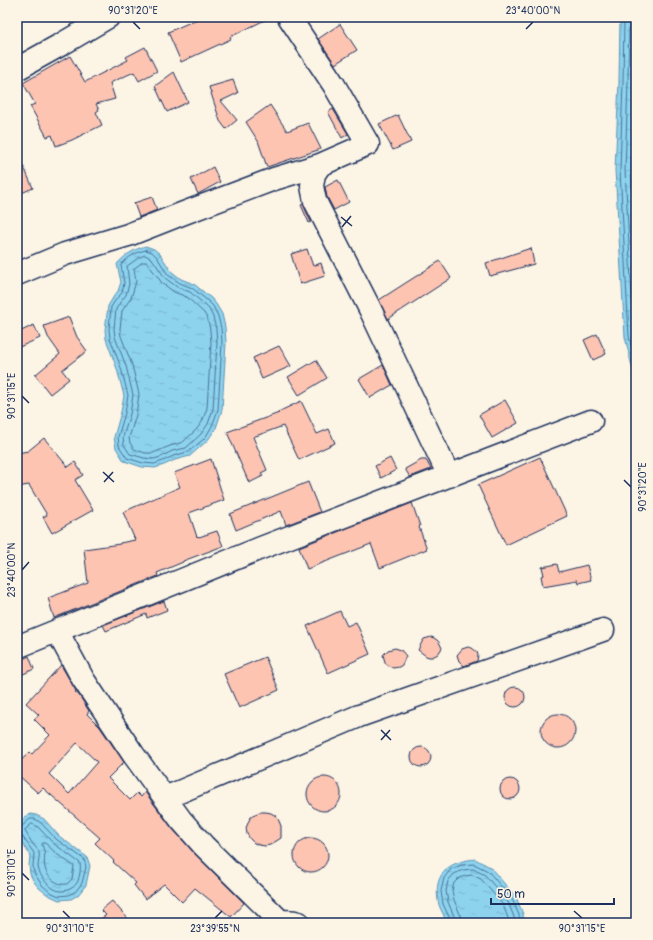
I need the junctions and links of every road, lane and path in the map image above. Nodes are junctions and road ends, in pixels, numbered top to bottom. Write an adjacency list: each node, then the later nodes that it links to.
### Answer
1 (108, 17): 3 (street)
2 (289, 17): 4 (street)
3 (17, 69)
4 (320, 166): 5 (street); 7 (street)
5 (17, 274)
6 (591, 421): 7 (street)
7 (449, 476): 9 (street)
8 (603, 630): 11 (street)
9 (57, 631): 10 (street); 11 (street)
10 (17, 647)
11 (165, 798): 12 (street)
12 (284, 922)

